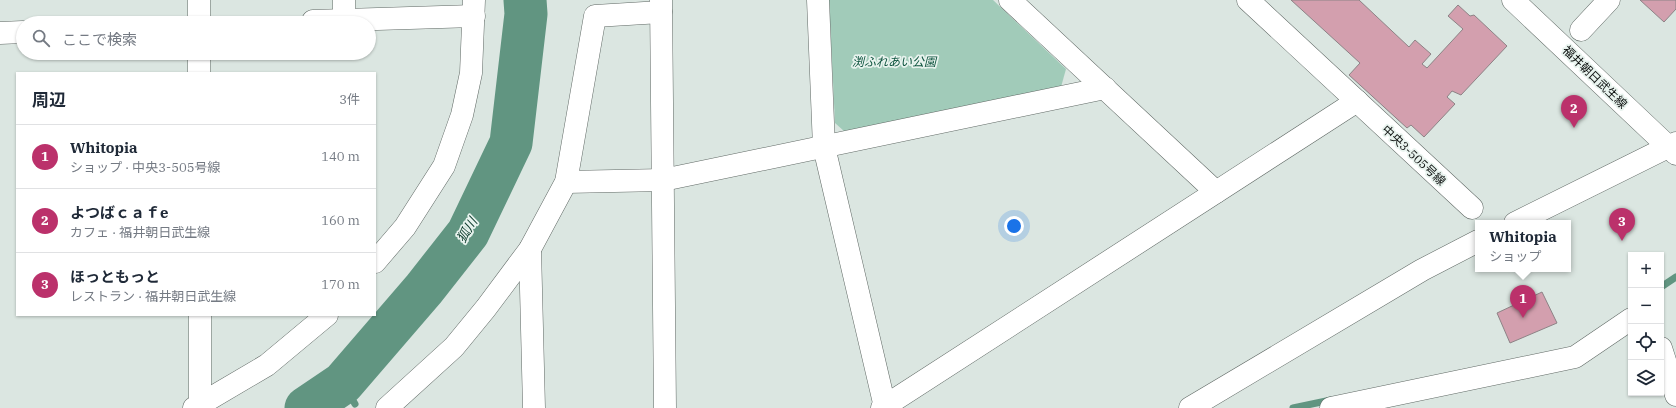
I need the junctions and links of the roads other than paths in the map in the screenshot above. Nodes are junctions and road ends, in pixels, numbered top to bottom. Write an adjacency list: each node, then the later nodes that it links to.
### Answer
1 (199, 0): 10 (street)
2 (818, 0): 19 (street)
3 (1010, 0): 17 (street)
4 (1248, 0): 18 (street, 中央3-505号線)
5 (1513, 0): 20 (street, 福井朝日武生線)
6 (1609, 0): 12 (street)
7 (661, 6): 21 (street); 22 (street)
8 (474, 8): 9 (street); 28 (street)
9 (344, 10): 11 (street)
10 (199, 16)
11 (327, 16)
12 (1581, 30)
13 (16, 32): 14 (street)
14 (0, 33)
15 (199, 60): 16 (street)
16 (199, 72)
17 (1105, 88): 19 (street); 23 (street)
18 (1357, 101): 23 (street); 24 (street, 中央3-505号線)
19 (824, 147): 21 (street); 36 (street)
20 (1673, 148): 25 (street)
21 (663, 180): 22 (street); 38 (street)
22 (566, 182): 27 (street)
23 (1216, 192): 36 (street)
24 (1472, 208)
25 (1521, 220)
26 (1475, 244): 39 (street)
27 (530, 249): 34 (street); 37 (street)
28 (376, 261)
29 (200, 316): 35 (street)
30 (326, 316): 35 (street)
31 (1628, 321): 40 (street)
32 (1664, 357): 33 (street)
33 (1676, 395)
34 (529, 406)
35 (198, 407)
36 (883, 407)
37 (387, 408)
38 (665, 408)
39 (1190, 408)
40 (1331, 408)

